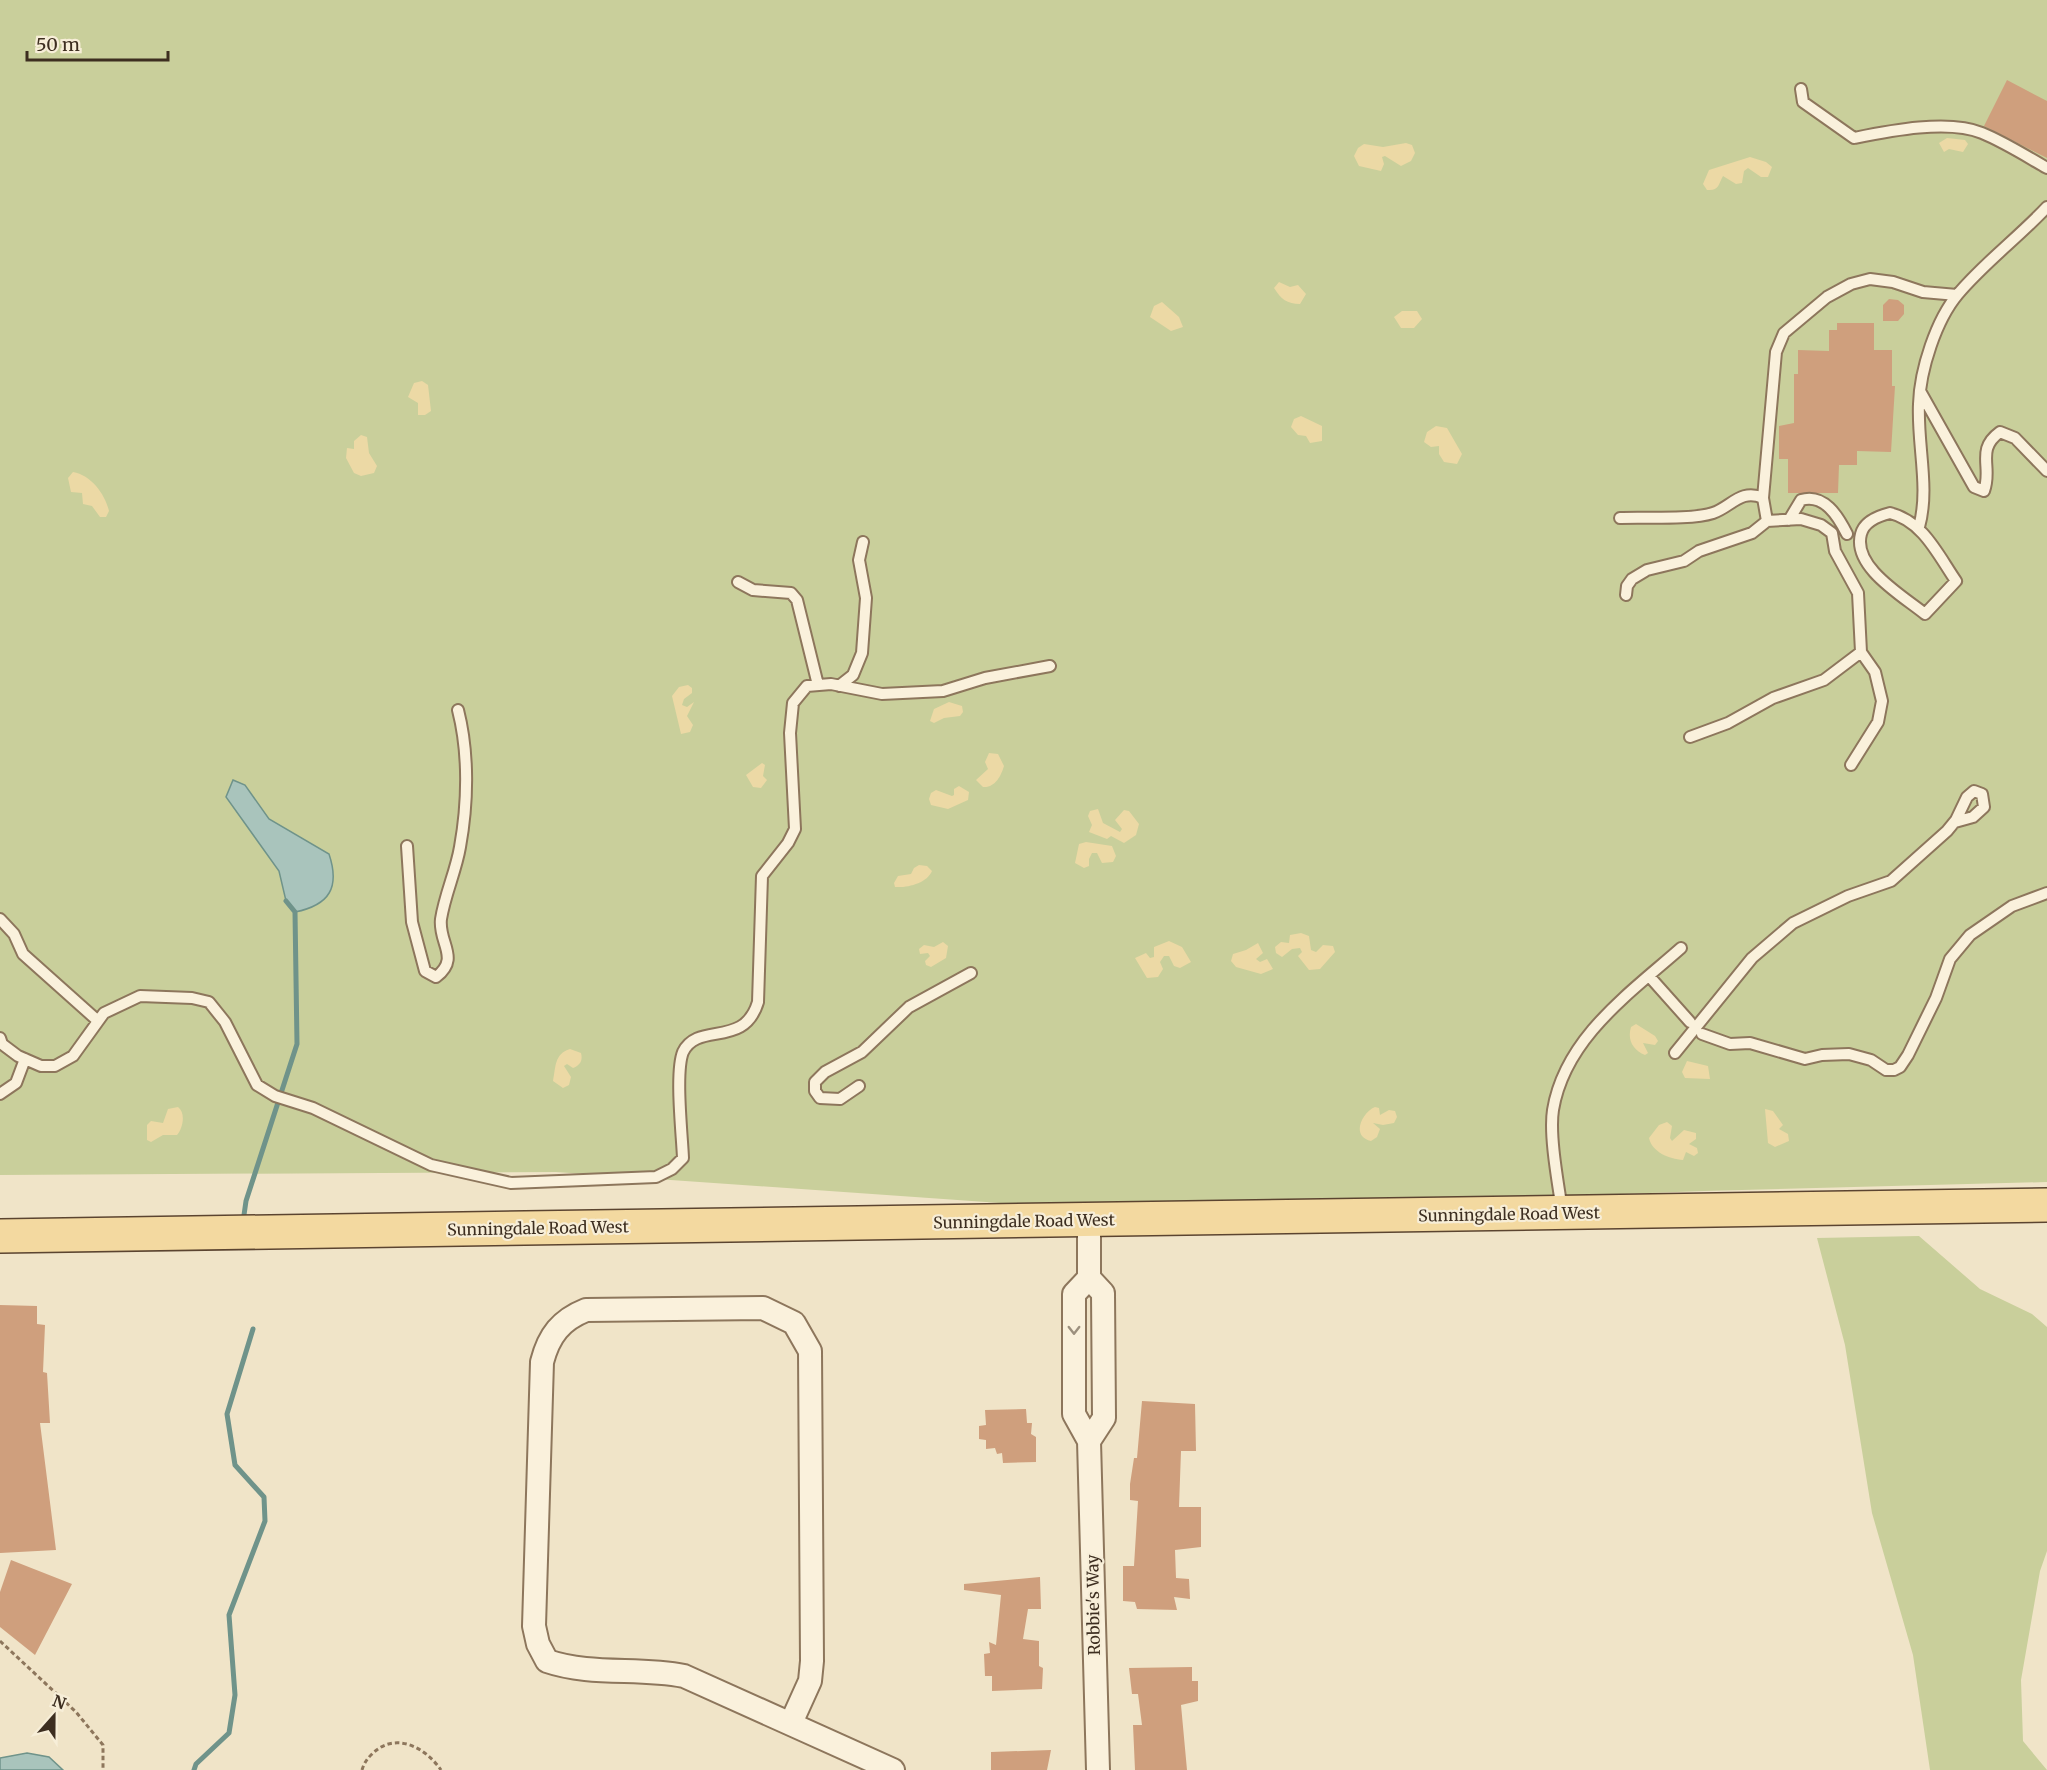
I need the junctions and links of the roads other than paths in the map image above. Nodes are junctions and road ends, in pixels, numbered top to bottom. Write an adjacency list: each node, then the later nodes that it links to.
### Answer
1 (1801, 89): 2 (lane)
2 (2047, 168)
3 (2047, 207): 4 (lane)
4 (1957, 295): 5 (lane); 7 (lane)
5 (1920, 391): 6 (lane); 11 (lane)
6 (2047, 471)
7 (1763, 498): 8 (lane); 10 (lane)
8 (1620, 518)
9 (1789, 520): 10 (lane); 12 (lane); 13 (lane)
10 (1767, 522): 17 (lane)
11 (1919, 527): 15 (lane); 15 (lane)
12 (1832, 533): 13 (lane); 18 (lane)
13 (1847, 534): 15 (lane)
14 (863, 542): 21 (lane)
15 (1859, 543)
16 (738, 582): 20 (lane)
17 (1626, 595)
18 (1861, 652): 23 (lane); 24 (lane)
19 (1050, 666): 21 (lane)
20 (818, 685): 21 (lane); 32 (lane)
21 (839, 686)
22 (458, 710): 26 (lane)
23 (1690, 736)
24 (1851, 765)
25 (1954, 822): 36 (lane)
26 (407, 846)
27 (2047, 893): 34 (lane)
28 (0, 919): 32 (lane)
29 (1681, 948): 31 (lane)
30 (971, 973): 38 (lane)
31 (1649, 976): 33 (lane); 41 (lane)
32 (98, 1021): 37 (lane)
33 (1690, 1022)
34 (1702, 1034)
35 (0, 1038): 37 (lane)
36 (1675, 1053)
37 (25, 1059): 39 (lane)
38 (859, 1086)
39 (0, 1094)
40 (2047, 1205): 41 (main road, Sunningdale Road West)
41 (1563, 1213): 42 (main road, Sunningdale Road West)
42 (1089, 1220): 43 (main road, Sunningdale Road West); 44 (street)
43 (0, 1236)
44 (1089, 1278): 45 (street, Robbie's Way, one-way to 45); 45 (street)
45 (1089, 1441): 48 (street, Robbie's Way)
46 (791, 1723): 46 (street); 47 (street)
47 (892, 1770)
48 (1098, 1770)

